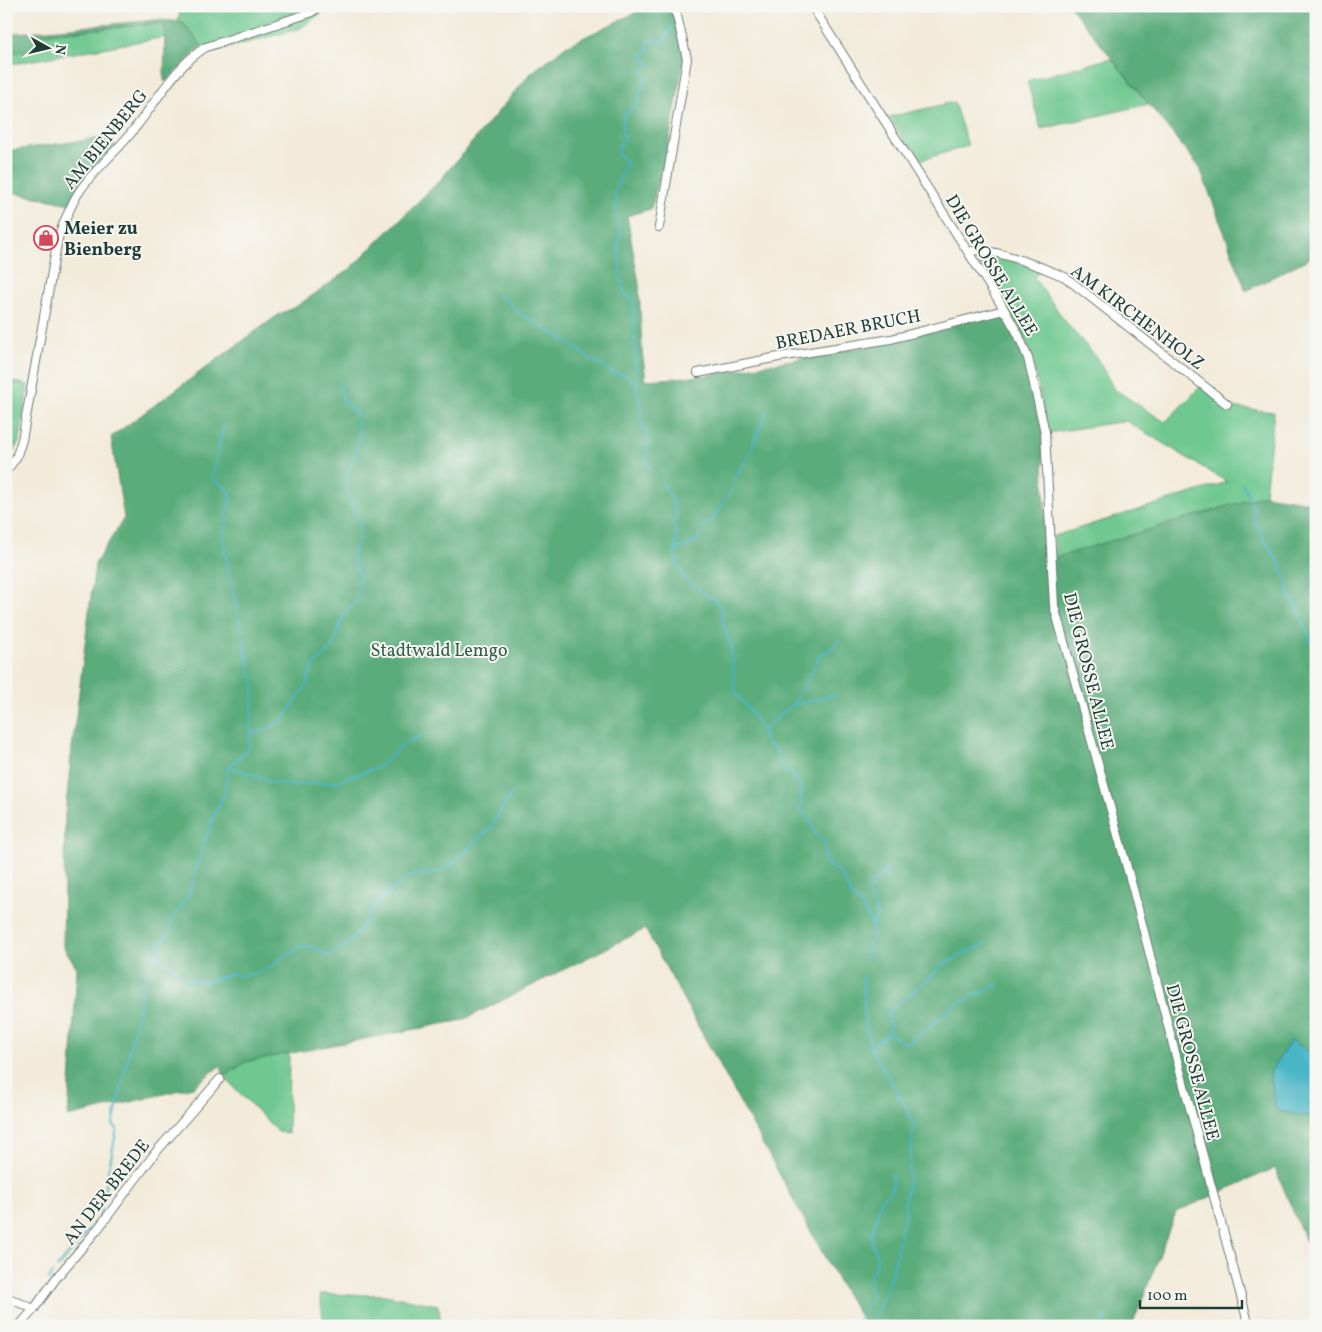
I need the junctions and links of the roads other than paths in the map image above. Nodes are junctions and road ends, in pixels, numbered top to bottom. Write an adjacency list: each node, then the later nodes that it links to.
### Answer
1 (321, 6): 9 (street, AM BIENBERG)
2 (673, 6): 4 (street)
3 (812, 6): 5 (street, DIE GROSSE ALLEE)
4 (659, 227)
5 (968, 252): 6 (street, DIE GROSSE ALLEE); 8 (street, AM KIRCHENHOLZ)
6 (1004, 310): 7 (street, BREDAER BRUCH); 14 (street, DIE GROSSE ALLEE)
7 (698, 374)
8 (1227, 404)
9 (6, 471)
10 (220, 1079): 12 (street, AN DER BREDE)
11 (6, 1297): 12 (street)
12 (34, 1308): 13 (street, AN DER BREDE)
13 (19, 1326)
14 (1249, 1326)

